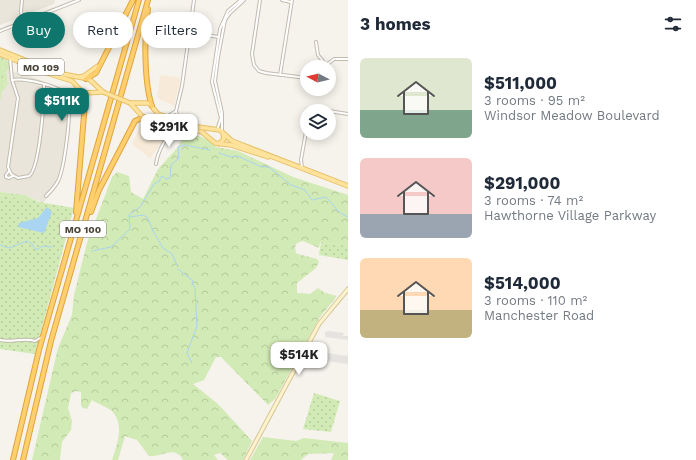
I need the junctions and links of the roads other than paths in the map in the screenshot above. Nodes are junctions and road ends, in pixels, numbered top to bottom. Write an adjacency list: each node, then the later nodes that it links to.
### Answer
1 (22, 0): 12 (street)
2 (79, 0): 13 (street)
3 (133, 0): 28 (highway)
4 (138, 0): 70 (highway, MO 100)
5 (149, 0): 45 (highway); 69 (highway, MO 100)
6 (194, 0): 14 (street)
7 (241, 0): 18 (street)
8 (244, 0): 56 (street)
9 (260, 0): 30 (street)
10 (282, 0): 11 (street)
11 (292, 1): 30 (street)
12 (21, 12)
13 (47, 12)
14 (192, 12)
15 (12, 26): 16 (street)
16 (0, 31)
17 (212, 36): 18 (street)
18 (219, 37): 54 (street)
19 (316, 42): 25 (street)
20 (187, 48): 46 (street)
21 (0, 50): 32 (main road, MO 109)
22 (0, 54): 23 (main road, MO 109)
23 (10, 58): 27 (main road, MO 109); 29 (street)
24 (348, 59): 26 (street)
25 (321, 60)
26 (333, 60)
27 (18, 62): 29 (street); 37 (main road, MO 109)
28 (100, 64): 32 (main road); 33 (highway)
29 (12, 68): 34 (street)
30 (280, 75): 31 (street)
31 (300, 77)
32 (74, 78): 33 (main road, MO 109)
33 (85, 79): 35 (main road, MO 109); 37 (main road)
34 (12, 80): 36 (street); 65 (street)
35 (93, 84): 38 (main road); 39 (main road, MO 109)
36 (44, 85): 42 (street); 66 (street)
37 (79, 87): 40 (main road, MO 109); 41 (street)
38 (90, 92): 39 (main road, MO 109); 40 (main road, MO 109)
39 (103, 92): 44 (main road, MO 109, bridge)
40 (83, 93): 41 (street); 70 (highway)
41 (74, 94): 42 (street)
42 (68, 98): 68 (street)
43 (145, 102): 44 (main road, MO 109); 45 (main road, MO 109); 48 (main road)
44 (130, 103): 48 (main road, MO 109)
45 (152, 107): 50 (main road); 51 (main road, MO 109)
46 (176, 111): 51 (street); 52 (street)
47 (336, 112): 49 (street)
48 (139, 114): 50 (main road, MO 109)
49 (348, 114)
50 (145, 117): 51 (main road, MO 109); 69 (highway)
51 (166, 119): 52 (main road, MO 109); 53 (main road, MO 109); 55 (street)
52 (178, 120): 54 (main road, MO 109)
53 (181, 126): 55 (street); 57 (main road, MO 109)
54 (216, 130): 56 (main road, MO 109); 57 (main road)
55 (170, 131): 62 (street)
56 (223, 133): 59 (main road); 60 (main road, MO 109)
57 (211, 140): 59 (main road, MO 109)
58 (305, 140): 61 (street)
59 (219, 144): 60 (main road, MO 109)
60 (275, 159): 63 (main road, MO 109)
61 (301, 160): 63 (street); 64 (street)
62 (156, 164)
63 (293, 166): 64 (main road, MO 109)
64 (302, 169): 67 (main road, MO 109)
65 (9, 171): 66 (street); 66 (street)
66 (13, 176)
67 (348, 186)
68 (46, 196)
69 (85, 223): 77 (highway, MO 100)
70 (74, 226): 72 (highway, MO 100)
71 (348, 289): 78 (street)
72 (43, 336): 74 (street); 75 (highway, MO 100)
73 (0, 340): 74 (street)
74 (34, 341): 75 (street)
75 (39, 350): 76 (highway, MO 100)
76 (13, 460)
77 (23, 460)
78 (246, 460)

